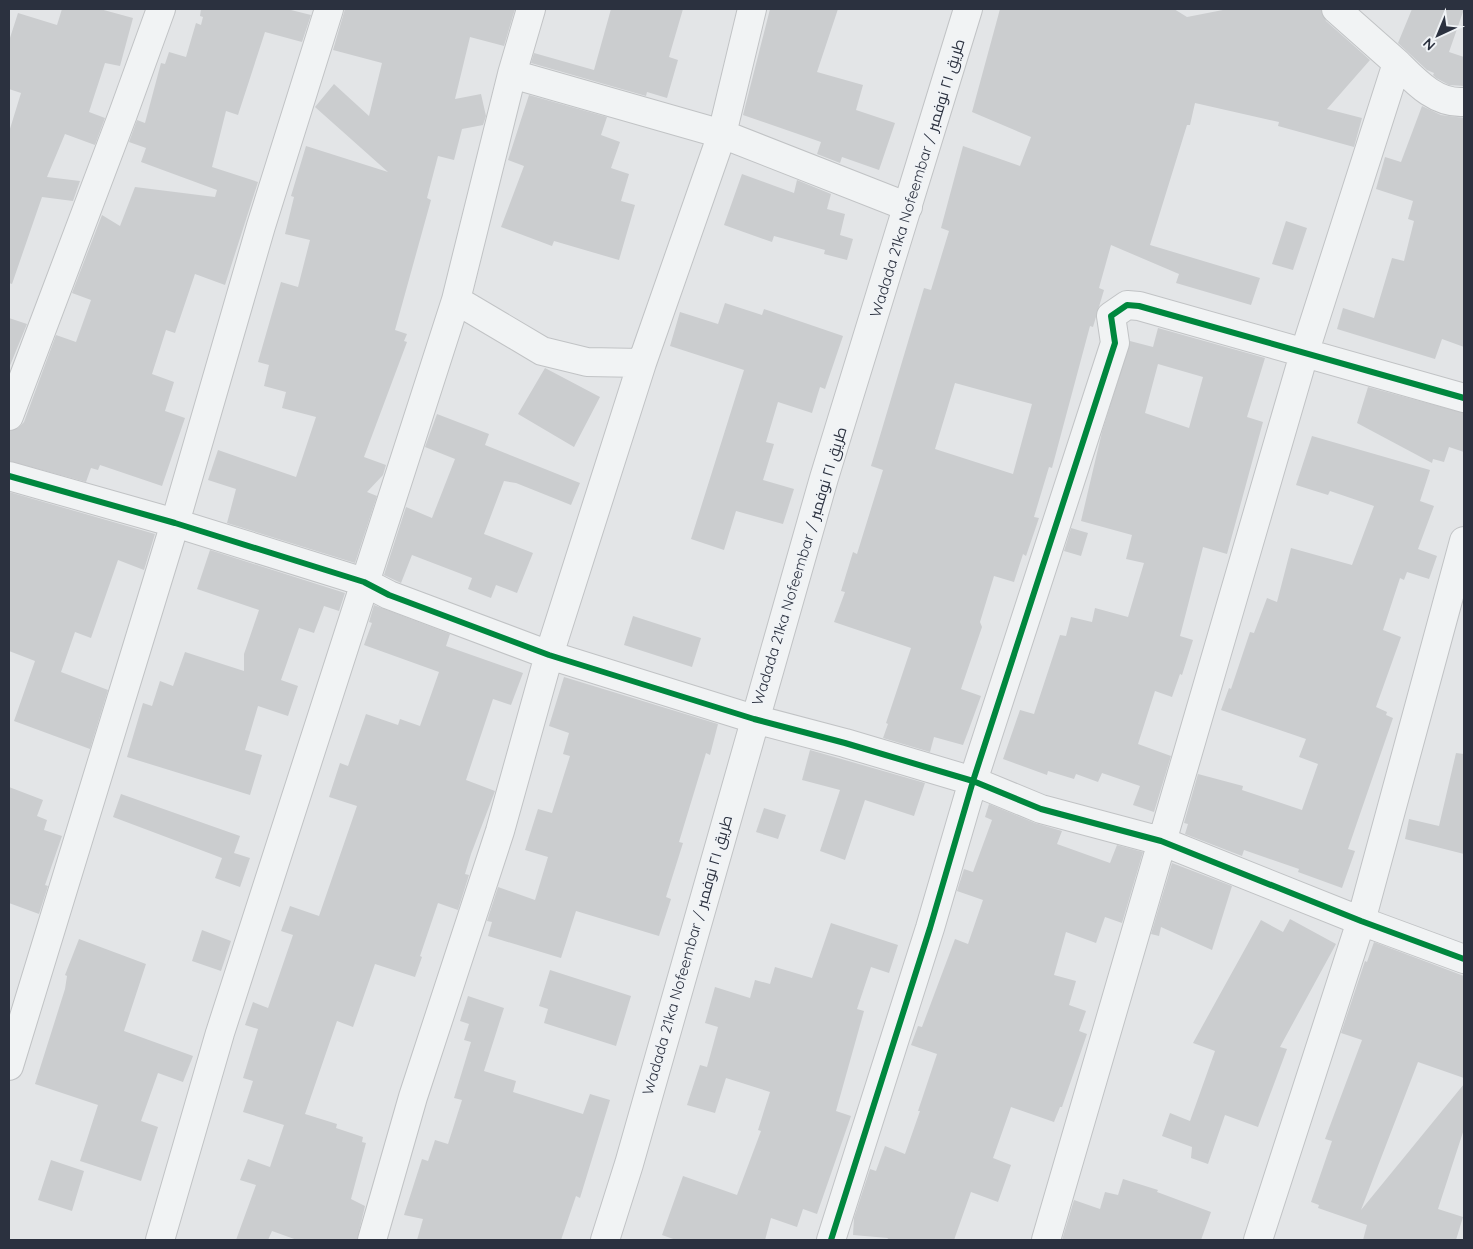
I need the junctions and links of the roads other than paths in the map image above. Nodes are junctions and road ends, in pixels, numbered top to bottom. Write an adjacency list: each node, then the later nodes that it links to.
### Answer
1 (161, 9): 16 (street)
2 (329, 9): 18 (street)
3 (531, 9): 8 (street)
4 (752, 9): 10 (street)
5 (968, 9): 11 (street, Wadada 21ka Nofeembar / طريق ٢١ نوفمبر)
6 (1336, 9): 7 (street)
7 (1397, 63): 9 (street); 13 (street)
8 (512, 74): 10 (street); 12 (street)
9 (1464, 102)
10 (722, 134): 11 (street); 14 (street)
11 (908, 207): 22 (street, Wadada 21ka Nofeembar / طريق ٢١ نوفمبر)
12 (456, 300): 14 (street); 20 (street)
13 (1304, 354): 15 (street); 23 (street); 24 (street)
14 (642, 363): 21 (street)
15 (1464, 398)
16 (9, 416)
17 (9, 476): 18 (street)
18 (175, 523): 20 (street); 27 (street)
19 (1464, 542): 25 (street)
20 (364, 582): 21 (street); 28 (street)
21 (549, 655): 22 (street); 29 (street)
22 (754, 719): 23 (street); 30 (street, Wadada 21ka Nofeembar / طريق ٢١ نوفمبر)
23 (973, 781): 24 (street); 31 (street)
24 (1161, 841): 25 (street); 32 (street)
25 (1361, 921): 26 (street); 33 (street)
26 (1464, 959)
27 (9, 1066)
28 (160, 1240)
29 (372, 1240)
30 (605, 1240)
31 (831, 1240)
32 (1046, 1240)
33 (1258, 1240)

